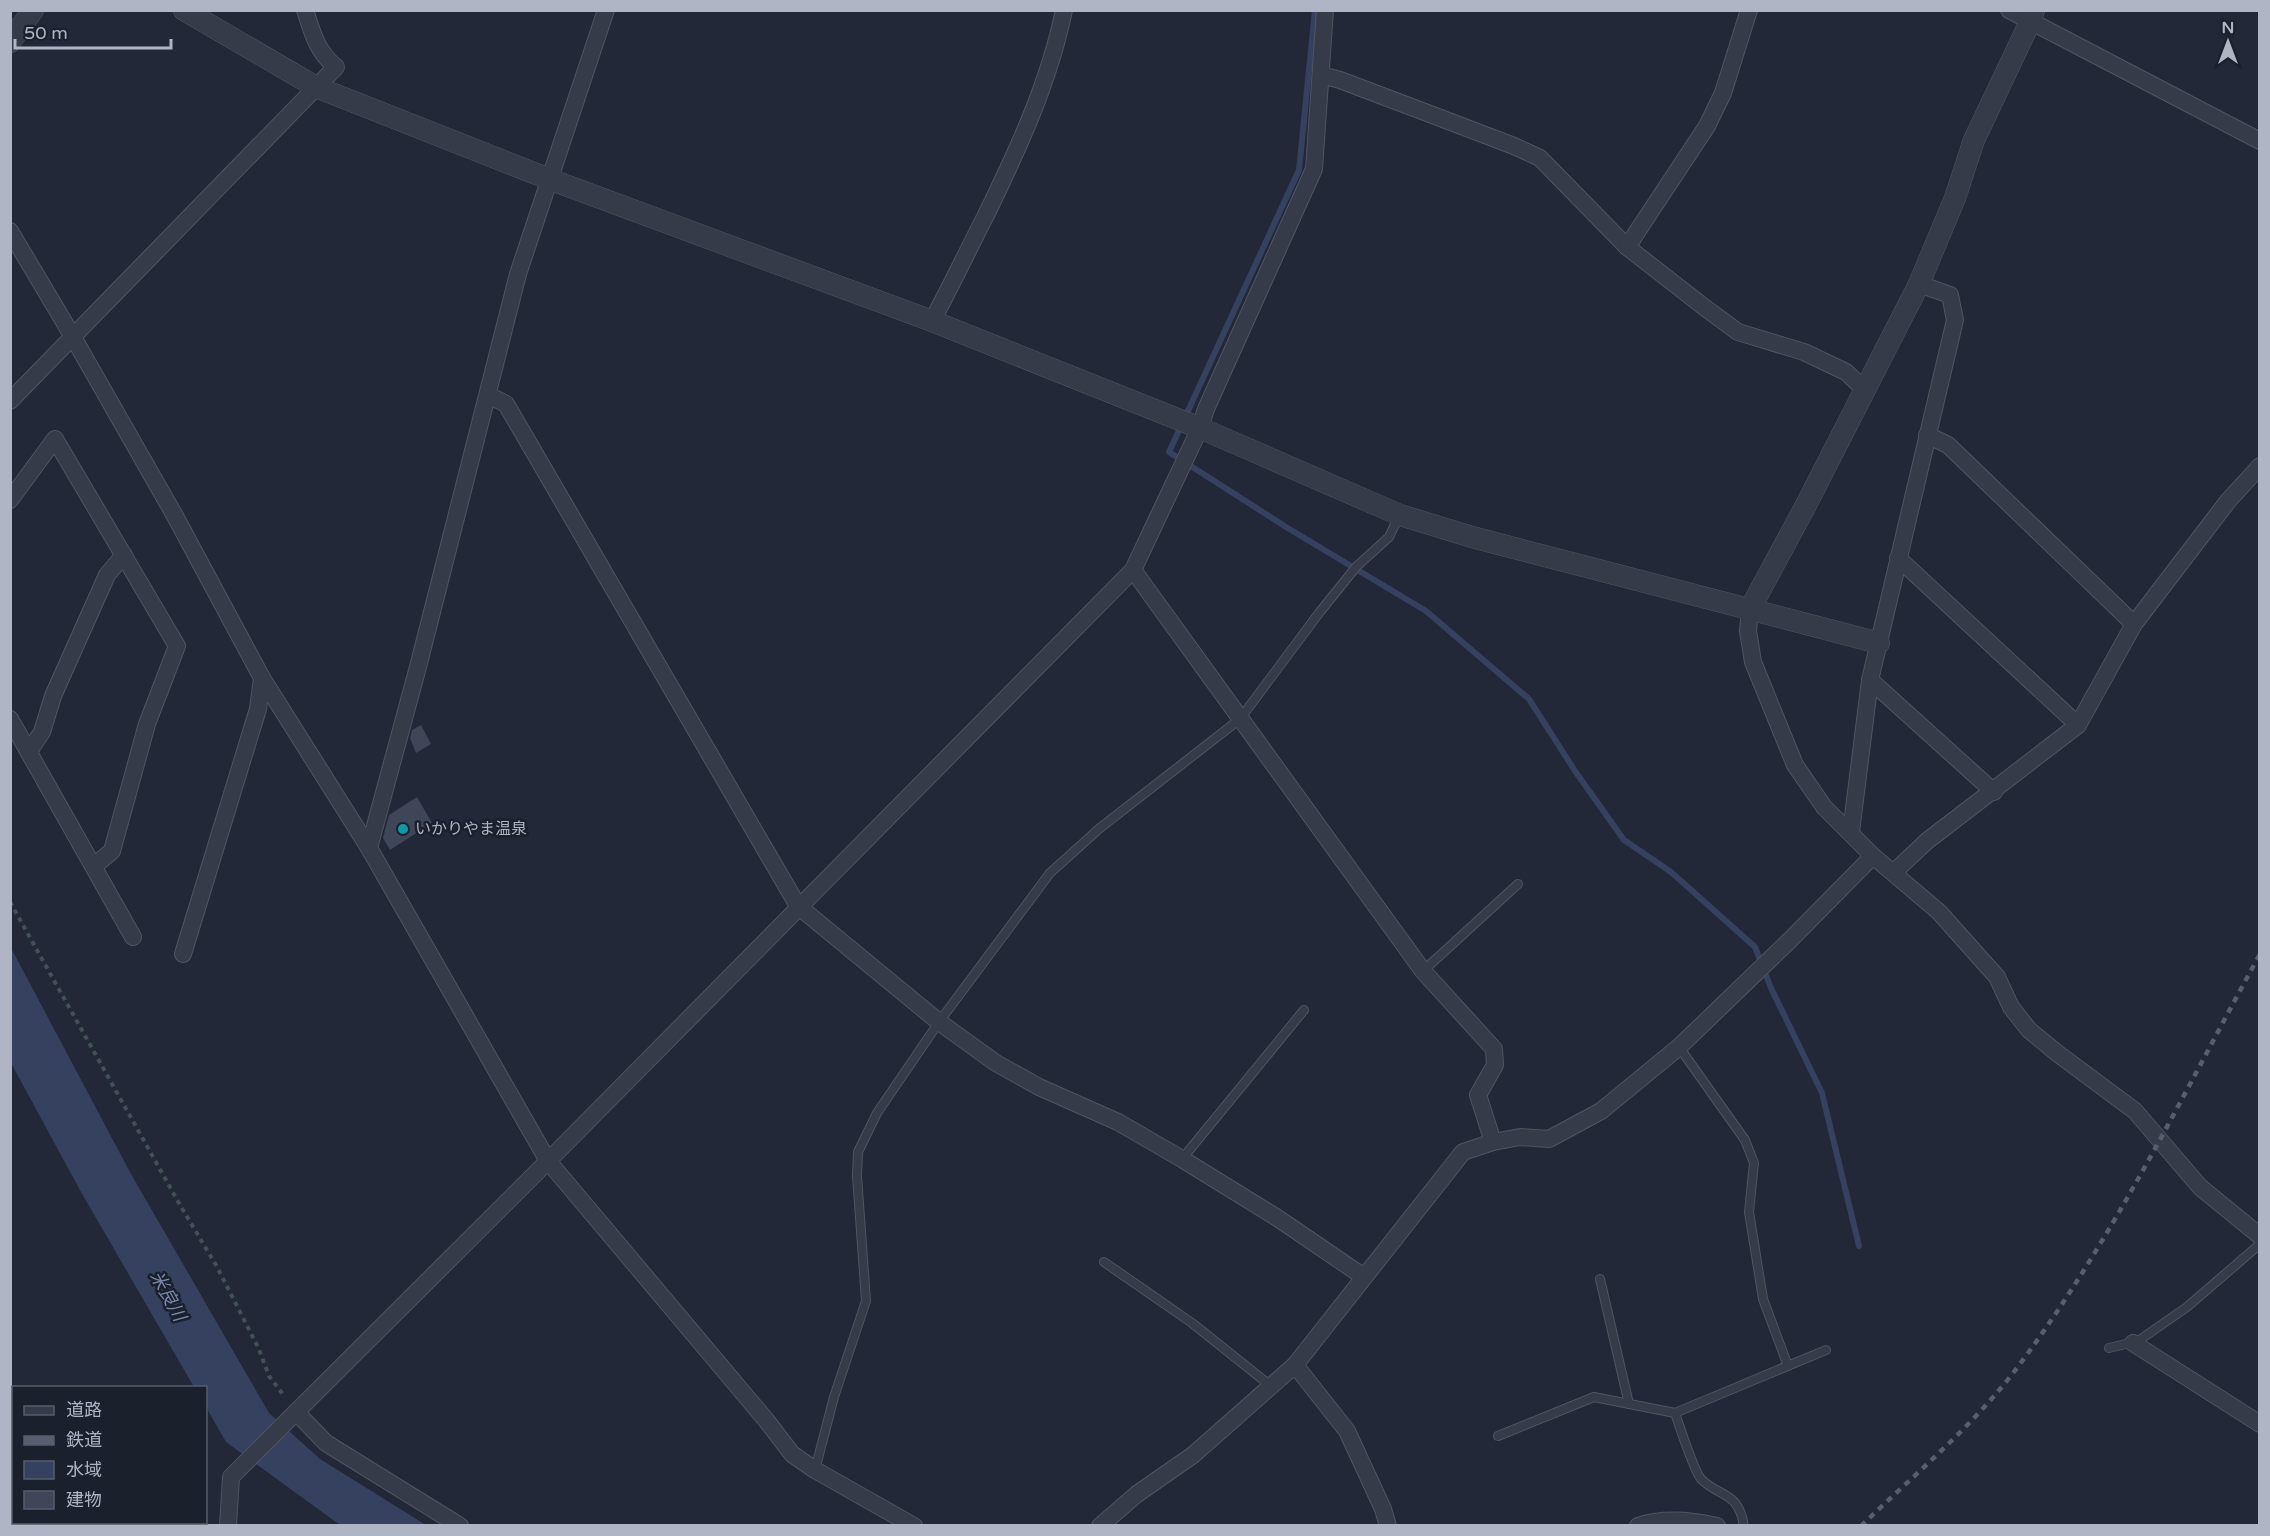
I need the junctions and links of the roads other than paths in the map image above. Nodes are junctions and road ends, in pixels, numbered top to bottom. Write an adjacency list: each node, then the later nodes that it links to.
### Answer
1 (33, 10): 10 (street)
2 (184, 10): 12 (street)
3 (305, 10): 12 (street)
4 (606, 10): 14 (street)
5 (1064, 10): 18 (street)
6 (1325, 10): 11 (street)
7 (1749, 10): 16 (street)
8 (2009, 10): 9 (street)
9 (2032, 16): 13 (street); 17 (street)
10 (10, 42)
11 (1321, 75): 16 (street); 23 (street)
12 (316, 87): 14 (street); 19 (street)
13 (2259, 141)
14 (549, 179): 18 (street); 21 (street)
15 (10, 231): 19 (street)
16 (1627, 247): 20 (street)
17 (1919, 284): 20 (street); 24 (street)
18 (932, 321): 23 (street)
19 (73, 337): 22 (street); 34 (street)
20 (1865, 390): 31 (street)
21 (488, 395): 42 (street); 47 (street)
22 (10, 401)
23 (1200, 428): 27 (street); 30 (street)
24 (1927, 435): 29 (street); 32 (street)
25 (2259, 466): 32 (street)
26 (10, 500): 28 (street)
27 (1400, 515): 31 (street); 37 (lane)
28 (124, 555): 39 (street); 44 (street)
29 (1898, 558): 33 (street); 38 (street)
30 (1133, 570): 37 (street); 47 (street)
31 (1750, 609): 33 (street); 41 (street)
32 (2134, 624): 38 (street)
33 (1879, 643): 35 (street)
34 (262, 678): 42 (street); 49 (street)
35 (1870, 680): 40 (street); 41 (street)
36 (10, 719): 39 (street)
37 (1240, 719): 50 (street); 52 (lane)
38 (2078, 725): 40 (street)
39 (29, 751): 44 (street)
40 (1994, 792): 45 (street)
41 (1851, 832): 43 (street)
42 (369, 848): 56 (street)
43 (1873, 856): 45 (street); 53 (street)
44 (94, 866): 48 (street)
45 (1894, 872): 57 (street)
46 (1518, 885): 50 (lane)
47 (798, 906): 52 (street); 56 (street)
48 (133, 937)
49 (183, 954)
50 (1423, 971): 54 (street)
51 (1305, 1010): 55 (lane)
52 (939, 1022): 55 (street); 73 (lane)
53 (1679, 1047): 54 (street); 66 (lane)
54 (1493, 1142): 60 (street)
55 (1182, 1159): 60 (street)
56 (548, 1161): 69 (street); 73 (street)
57 (2259, 1236)
58 (2259, 1244): 62 (lane)
59 (1104, 1262): 67 (lane)
60 (1364, 1277): 65 (street)
61 (1600, 1279): 68 (lane)
62 (2133, 1343): 63 (lane); 71 (street)
63 (2109, 1348)
64 (1826, 1350): 66 (lane)
65 (1295, 1365): 67 (street); 78 (street)
66 (1788, 1366): 70 (lane)
67 (1271, 1386): 77 (street)
68 (1629, 1404): 70 (lane); 72 (lane)
69 (296, 1412): 74 (street); 75 (street)
70 (1675, 1413): 81 (lane)
71 (2259, 1424)
72 (1498, 1436)
73 (815, 1470): 76 (street)
74 (228, 1526)
75 (460, 1526)
76 (914, 1526)
77 (1100, 1526)
78 (1388, 1526)
79 (1638, 1526): 80 (street)
80 (1717, 1526)
81 (1744, 1526)

